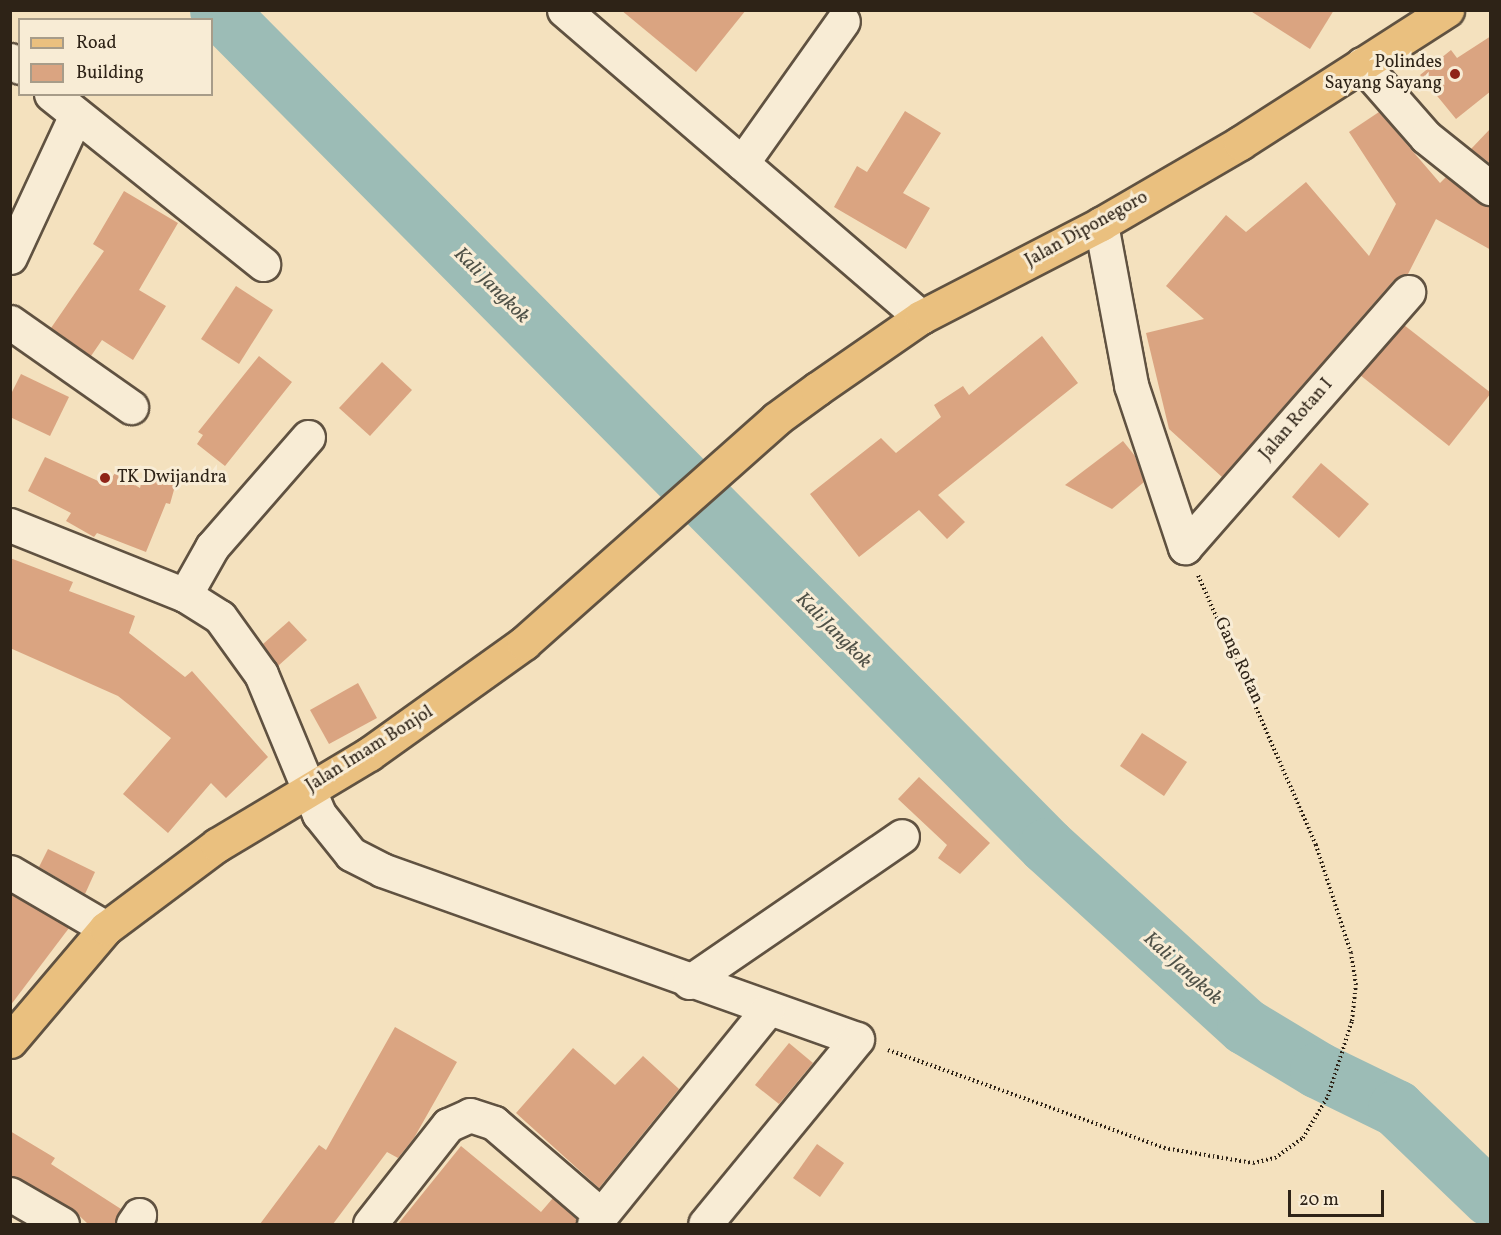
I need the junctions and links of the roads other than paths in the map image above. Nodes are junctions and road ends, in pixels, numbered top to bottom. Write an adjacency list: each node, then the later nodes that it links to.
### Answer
1 (1447, 10): 4 (main road, Jalan Diponegoro)
2 (567, 11): 7 (street)
3 (843, 21): 7 (street)
4 (1362, 64): 8 (street); 9 (main road, Jalan Diponegoro)
5 (53, 96): 6 (street)
6 (76, 115): 10 (street); 11 (street)
7 (742, 163): 13 (street)
8 (1491, 188)
9 (1101, 224): 12 (street, Jalan Rotan I); 13 (main road, Jalan Diponegoro)
10 (10, 257)
11 (263, 264)
12 (1408, 292)
13 (921, 316): 17 (main road, Jalan Diponegoro)
14 (10, 322): 15 (street)
15 (130, 407)
16 (308, 437): 19 (street)
17 (734, 458): 20 (main road, Jalan Imam Bonjol)
18 (10, 525): 19 (street)
19 (185, 595): 20 (street)
20 (307, 790): 23 (main road, Jalan Imam Bonjol); 24 (street)
21 (902, 836): 24 (street)
22 (10, 872): 23 (street)
23 (106, 928): 26 (main road, Jalan Imam Bonjol)
24 (690, 982): 25 (street)
25 (767, 1010): 28 (street); 31 (street)
26 (10, 1041)
27 (10, 1194): 29 (street)
28 (598, 1220): 30 (street)
29 (62, 1224)
30 (370, 1224)
31 (705, 1224)

